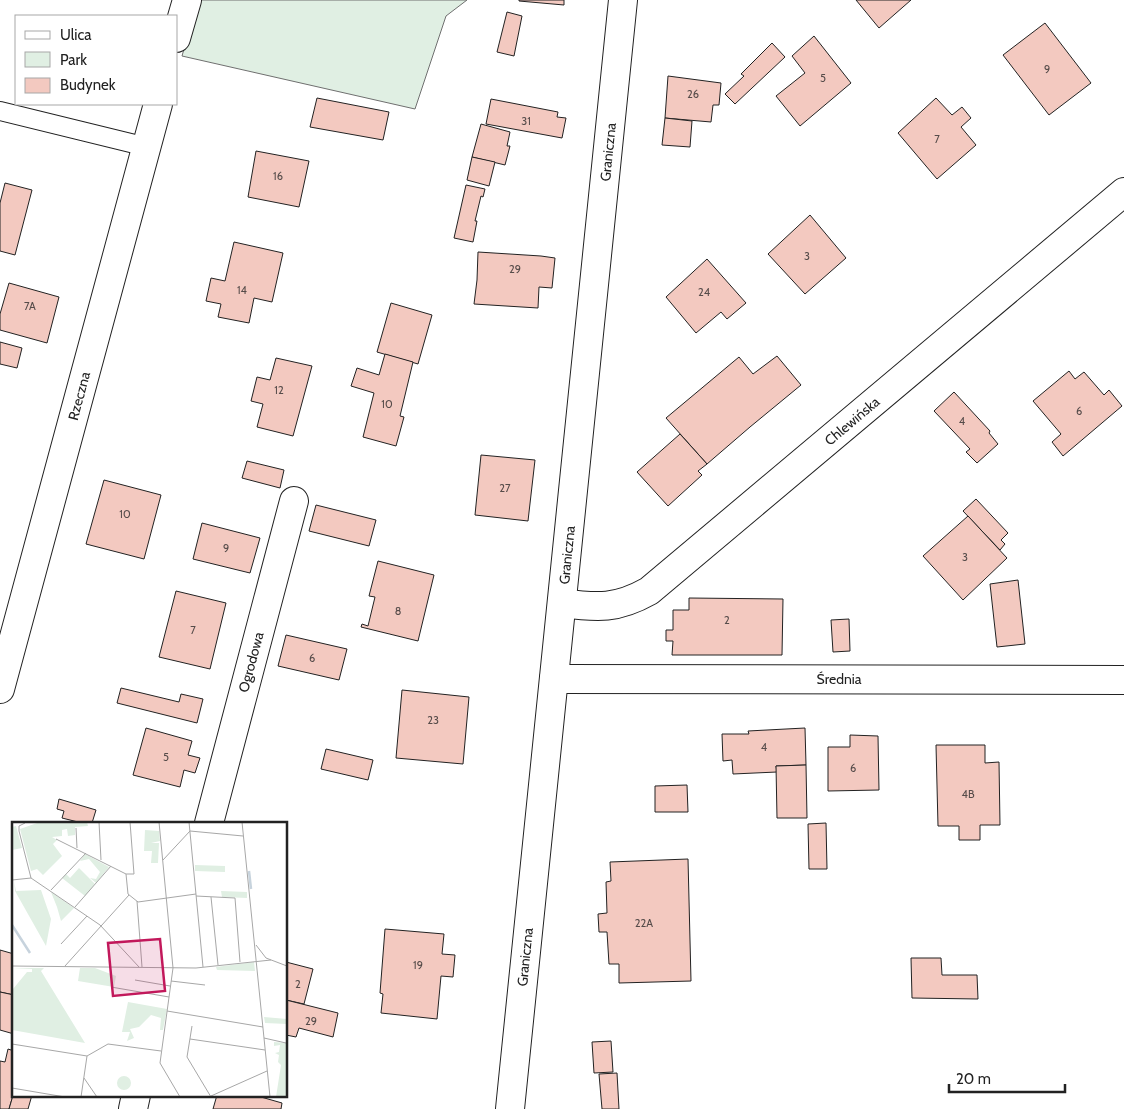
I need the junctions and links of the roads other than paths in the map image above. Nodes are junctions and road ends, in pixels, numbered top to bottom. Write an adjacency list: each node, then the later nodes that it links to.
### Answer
1 (186, 0): 3 (street)
2 (623, 0): 9 (street, Graniczna)
3 (178, 30)
4 (158, 105): 6 (street, Rzeczna)
5 (0, 111): 6 (lane)
6 (146, 147): 12 (street, Rzeczna)
7 (1124, 192): 9 (street, Chlewińska)
8 (294, 501): 13 (street, Ogrodowa)
9 (562, 603): 10 (street, Graniczna)
10 (554, 679): 11 (street, Średnia); 16 (street, Graniczna)
11 (1124, 680)
12 (0, 688)
13 (209, 822)
14 (136, 1096): 15 (street)
15 (133, 1109)
16 (510, 1109)

